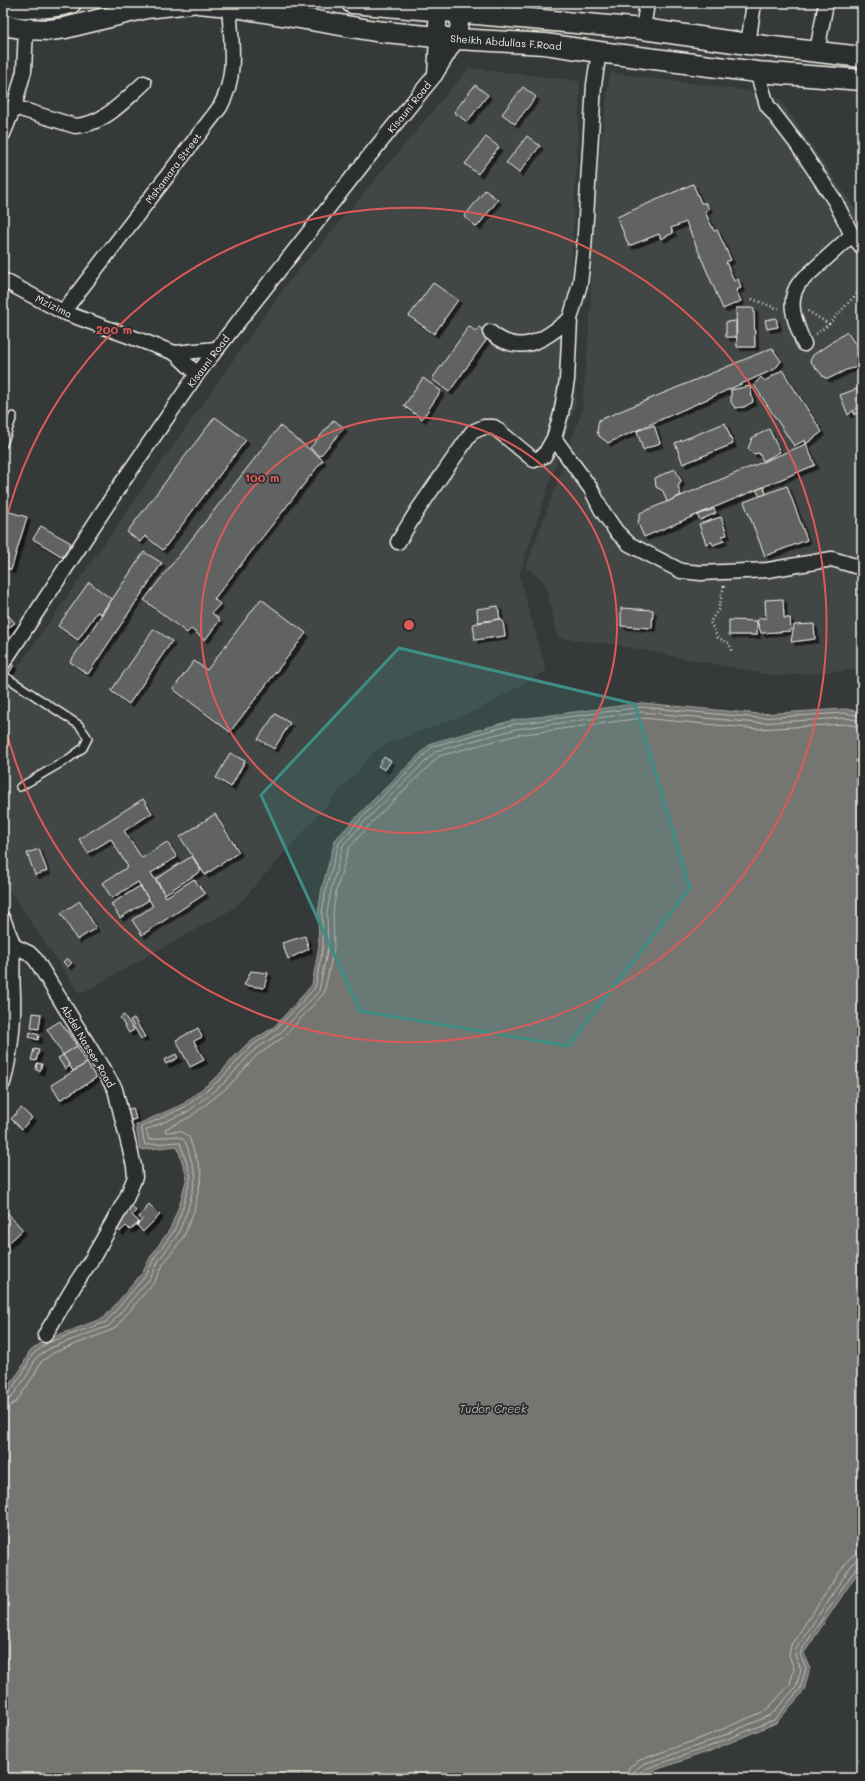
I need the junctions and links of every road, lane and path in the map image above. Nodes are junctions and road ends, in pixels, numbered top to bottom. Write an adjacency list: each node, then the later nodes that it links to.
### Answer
1 (71, 3): 8 (main road)
2 (191, 3): 13 (main road)
3 (198, 3): 9 (main road, Sheikh Abdullas F.Road)
4 (352, 3): 10 (main road)
5 (647, 3): 14 (street)
6 (754, 3): 17 (street)
7 (826, 3): 18 (street)
8 (3, 5)
9 (230, 6): 15 (main road, Sheikh Abdullas F.Road); 31 (street, Mshamara Street)
10 (439, 7): 11 (main road); 15 (street)
11 (460, 8): 14 (main road); 16 (street)
12 (3, 26): 13 (main road)
13 (26, 29): 25 (street)
14 (643, 29): 17 (main road)
15 (436, 37): 16 (main road, Sheikh Abdullas F.Road); 22 (street)
16 (457, 39): 19 (main road, Sheikh Abdullas F.Road); 22 (street, Kisauni Road)
17 (748, 44): 18 (main road)
18 (817, 51): 20 (main road)
19 (599, 52): 21 (main road, Sheikh Abdullas F.Road); 32 (street)
20 (862, 57)
21 (757, 72): 23 (main road, Sheikh Abdullas F.Road); 27 (street)
22 (435, 75): 36 (street, Kisauni Road)
23 (862, 80)
24 (144, 83): 25 (street)
25 (14, 107): 26 (street)
26 (3, 134)
27 (852, 235): 28 (street); 35 (street)
28 (862, 247)
29 (3, 280): 31 (street, Mzizima)
30 (862, 288): 33 (path)
31 (63, 312): 37 (street, Mzizima)
32 (570, 319): 34 (street); 40 (street)
33 (829, 324)
34 (490, 332)
35 (804, 344)
36 (216, 349): 37 (street); 38 (street, Kisauni Road)
37 (175, 353): 38 (street)
38 (197, 374): 46 (street, Kisauni Road)
39 (13, 416): 41 (lane)
40 (554, 438): 42 (street); 44 (street)
41 (3, 444)
42 (398, 542)
43 (862, 568): 44 (street)
44 (726, 572): 45 (path)
45 (732, 652)
46 (3, 663)
47 (3, 675): 48 (lane)
48 (20, 787)
49 (3, 919): 50 (street)
50 (14, 946): 51 (street); 52 (street, Abdel Nasser Road)
51 (3, 1083)
52 (45, 1335)

